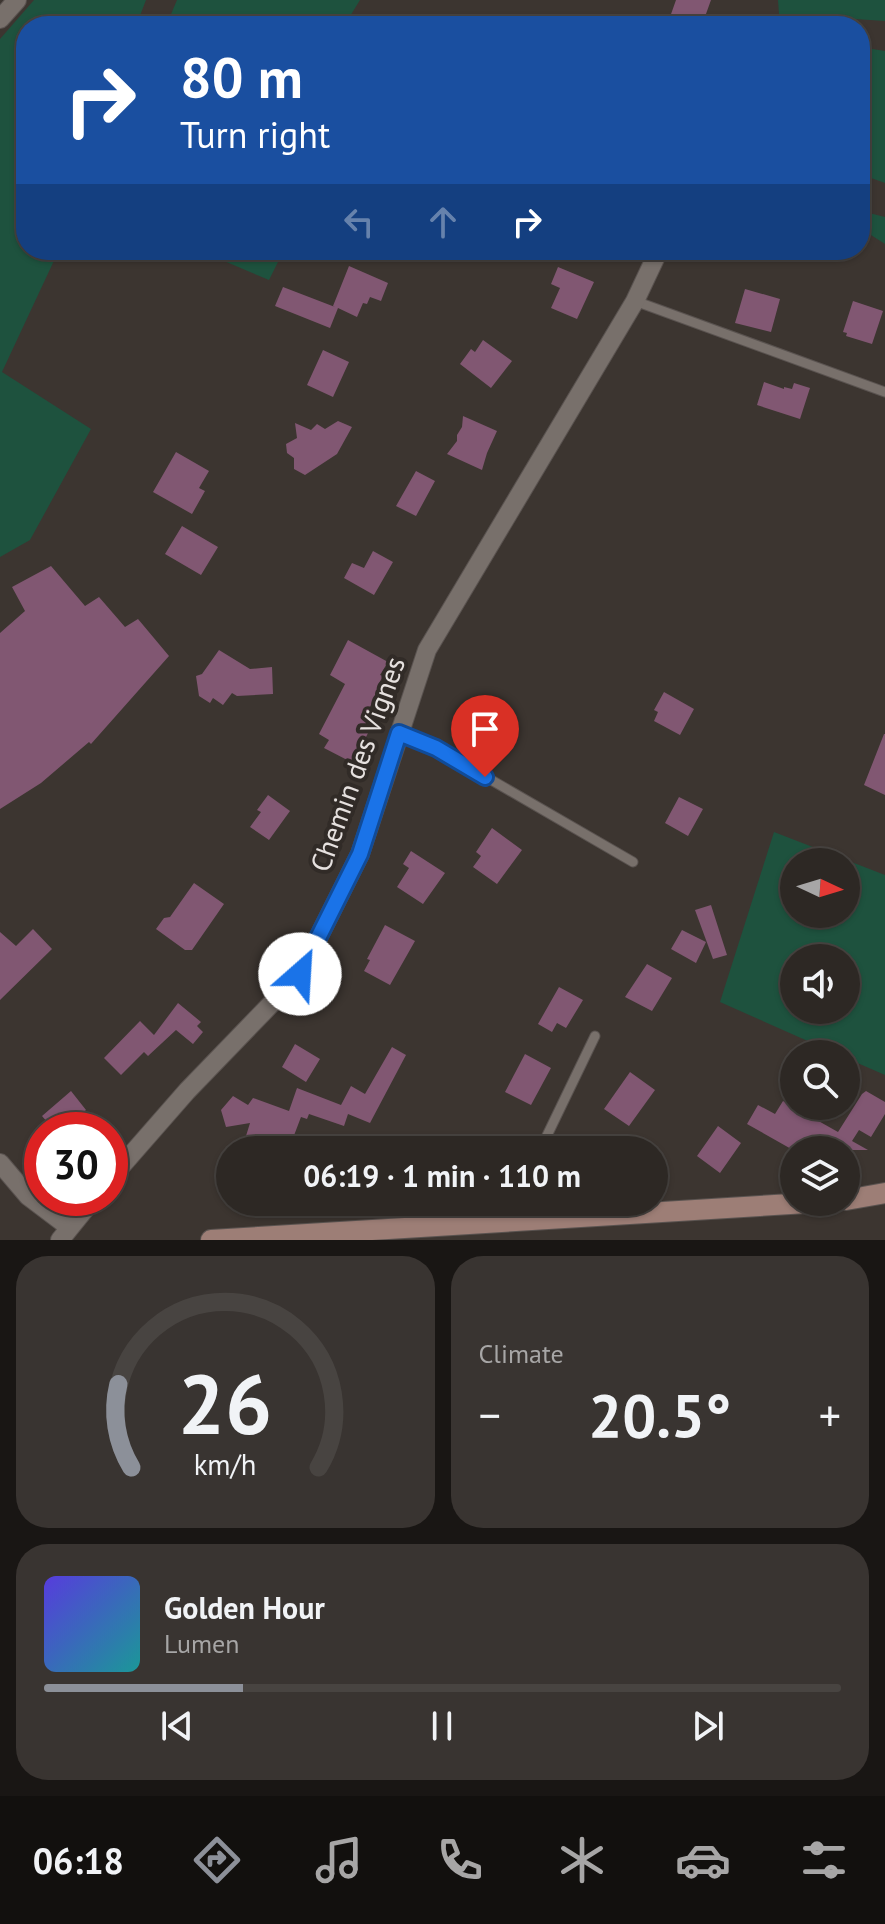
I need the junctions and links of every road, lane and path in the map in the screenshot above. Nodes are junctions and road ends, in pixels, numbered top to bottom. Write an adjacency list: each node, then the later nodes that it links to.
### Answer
1 (17, 0): 2 (street)
2 (0, 19)
3 (654, 260): 4 (street, Chemin des Vignes)
4 (635, 301): 5 (lane); 6 (street, Chemin des Vignes)
5 (885, 392)
6 (399, 733): 7 (lane); 10 (street, Chemin des Vignes)
7 (633, 862)
8 (595, 1036): 9 (lane)
9 (547, 1136)
10 (128, 1158)
11 (0, 1163): 18 (street)
12 (885, 1193): 13 (street)
13 (860, 1197)
14 (780, 1203): 15 (street)
15 (668, 1207)
16 (79, 1216): 18 (street)
17 (486, 1216): 19 (street)
18 (64, 1234)
19 (348, 1236): 20 (street)
20 (211, 1240)

